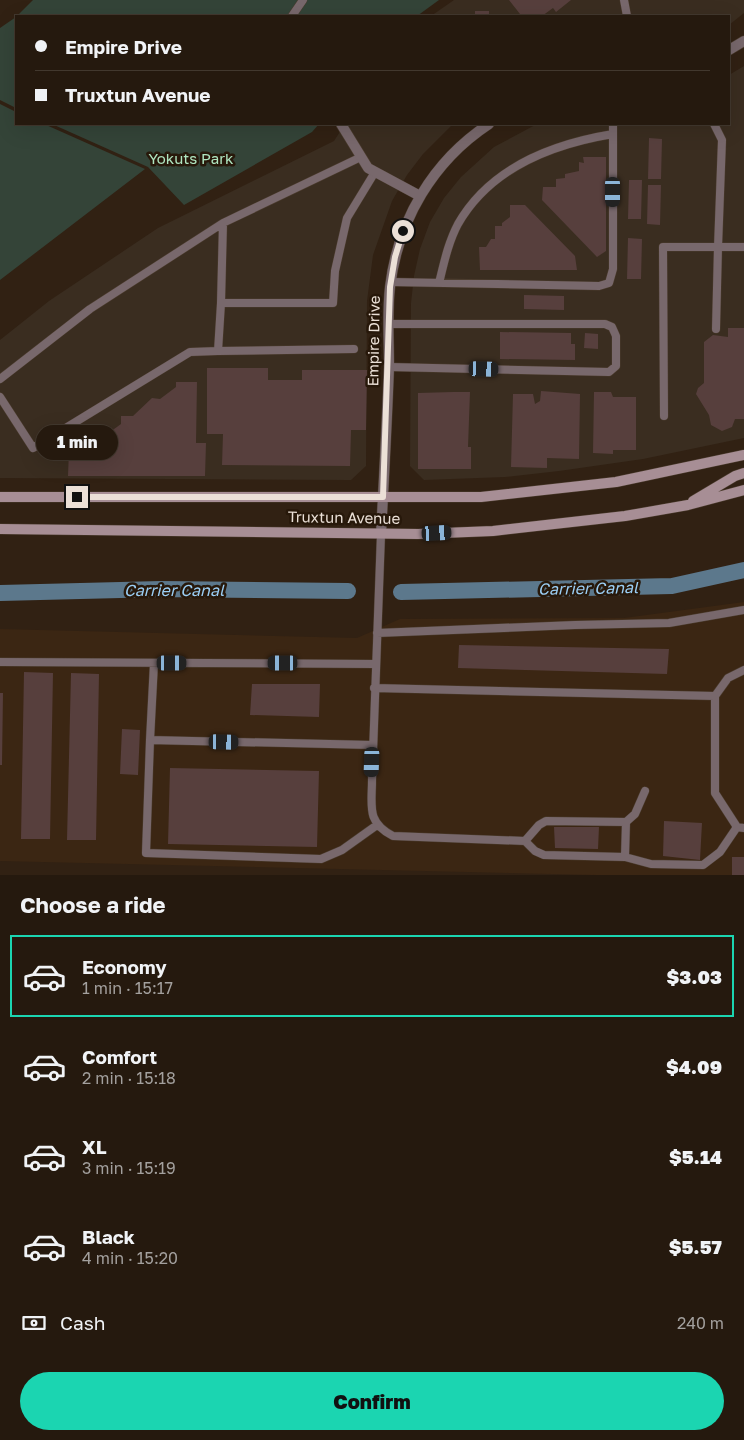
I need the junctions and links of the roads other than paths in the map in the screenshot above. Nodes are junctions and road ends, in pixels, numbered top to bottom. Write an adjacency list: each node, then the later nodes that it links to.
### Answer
1 (303, 0): 3 (lane)
2 (624, 0): 4 (lane)
3 (293, 15)
4 (627, 15)
5 (744, 41): 6 (street)
6 (730, 49)
7 (341, 125): 12 (street)
8 (489, 125): 14 (street, Empire Drive)
9 (613, 125): 11 (lane)
10 (714, 125): 16 (lane)
11 (613, 134): 19 (lane); 19 (lane)
12 (361, 157): 13 (street); 15 (lane)
13 (375, 172): 14 (street); 20 (lane)
14 (420, 196): 18 (street, Empire Drive)
15 (223, 223): 20 (lane); 26 (lane)
16 (718, 247): 17 (lane); 22 (lane); 28 (lane)
17 (744, 247)
18 (391, 282): 19 (lane); 21 (street, Empire Drive)
19 (439, 283)
20 (221, 302): 24 (lane)
21 (389, 324): 25 (street, Empire Drive); 25 (lane)
22 (716, 329)
23 (354, 349): 24 (lane)
24 (218, 351): 27 (lane)
25 (389, 367): 32 (street, Empire Drive)
26 (0, 379)
27 (0, 397)
28 (664, 416)
29 (744, 455): 32 (main road, Truxtun Avenue)
30 (744, 473): 34 (main road)
31 (744, 490): 34 (main road, Truxtun Avenue)
32 (383, 497): 33 (main road, Truxtun Avenue); 36 (street, Empire Drive)
33 (0, 498)
34 (688, 505): 36 (main road, Truxtun Avenue)
35 (0, 529): 36 (main road, Truxtun Avenue)
36 (381, 534): 38 (lane)
37 (744, 610): 38 (lane)
38 (377, 633): 41 (lane)
39 (0, 662): 40 (lane)
40 (154, 663): 41 (lane); 45 (lane)
41 (375, 664): 43 (lane)
42 (744, 670): 44 (lane)
43 (374, 688): 44 (lane); 46 (lane)
44 (716, 696): 50 (lane)
45 (150, 740): 46 (lane); 49 (lane)
46 (373, 745): 49 (lane)
47 (645, 791): 48 (lane)
48 (626, 822): 51 (lane); 52 (lane)
49 (377, 826): 51 (lane)
50 (740, 828): 52 (lane)
51 (525, 841): 52 (lane)
52 (625, 857)

